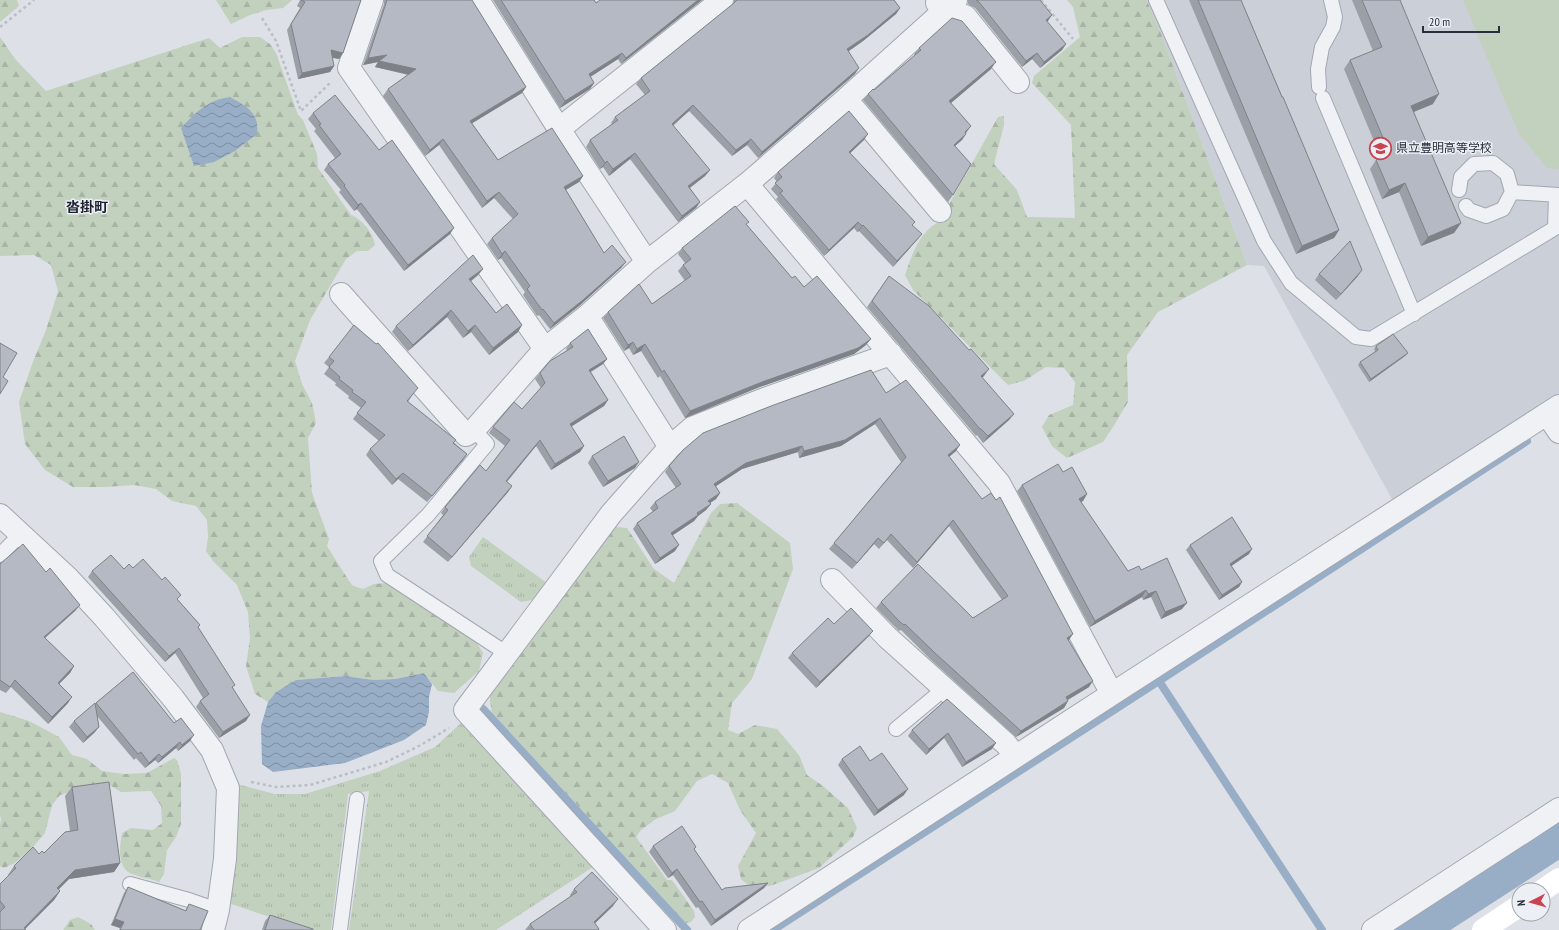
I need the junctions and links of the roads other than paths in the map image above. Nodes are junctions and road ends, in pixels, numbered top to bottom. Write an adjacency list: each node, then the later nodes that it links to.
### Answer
1 (372, 0): 20 (street)
2 (478, 0): 9 (street)
3 (722, 0): 9 (street)
4 (1156, 0): 18 (lane)
5 (1331, 0): 18 (lane)
6 (945, 4): 7 (street); 8 (street)
7 (1018, 82)
8 (846, 99): 10 (street); 15 (street)
9 (559, 129): 16 (street)
10 (747, 184): 16 (street); 21 (street)
11 (1459, 190): 12 (lane)
12 (1512, 192): 13 (lane); 14 (lane)
13 (1557, 195): 18 (lane)
14 (1466, 206)
15 (940, 211)
16 (647, 262): 19 (street)
17 (341, 294): 23 (street)
18 (1414, 314)
19 (587, 316): 20 (street); 25 (street)
20 (545, 349): 23 (street)
21 (891, 354): 25 (street); 32 (street)
22 (1553, 410): 24 (street); 32 (street)
23 (474, 430): 30 (lane)
24 (1559, 432)
25 (670, 447): 30 (street)
26 (0, 515): 27 (street)
27 (20, 535): 28 (lane); 39 (street)
28 (0, 555)
29 (832, 580): 31 (street)
30 (506, 653): 41 (street)
31 (944, 689): 33 (lane); 34 (street)
32 (1112, 694): 34 (street)
33 (896, 729)
34 (1015, 756): 42 (street)
35 (357, 800): 40 (lane)
36 (1559, 809): 43 (street)
37 (130, 884): 39 (lane)
38 (1511, 911): 44 (main road)
39 (215, 920)
40 (340, 930)
41 (665, 930)
42 (749, 930)
43 (1373, 930)
44 (1483, 930)

